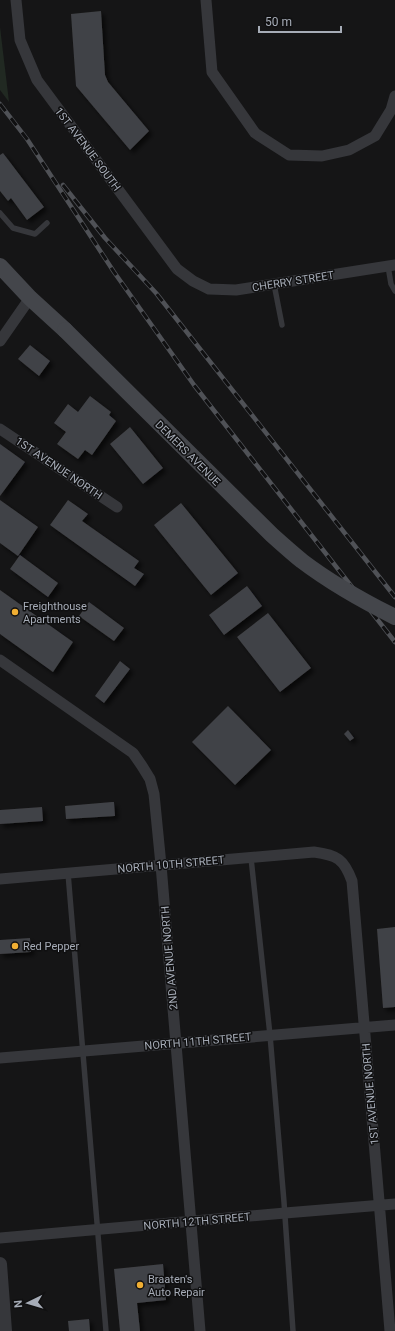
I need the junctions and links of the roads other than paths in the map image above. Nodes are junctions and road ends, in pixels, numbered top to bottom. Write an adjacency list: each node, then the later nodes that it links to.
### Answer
1 (16, 0): 8 (street, 1ST AVENUE SOUTH)
2 (206, 0): 3 (street)
3 (395, 96)
4 (0, 213): 5 (lane)
5 (47, 223)
6 (391, 265): 9 (street, CHERRY STREET); 10 (lane)
7 (0, 266): 11 (main road, DEMERS AVENUE)
8 (193, 281): 9 (street, CHERRY STREET)
9 (274, 284): 12 (lane)
10 (395, 291)
11 (30, 298): 13 (street); 16 (main road, DEMERS AVENUE, bridge)
12 (282, 325)
13 (0, 341)
14 (0, 430): 15 (street, 1ST AVENUE NORTH)
15 (117, 507)
16 (395, 617)
17 (0, 660): 20 (street, 2ND AVENUE NORTH)
18 (250, 858): 19 (street, NORTH 10TH STREET); 20 (street, NORTH 10TH STREET); 25 (lane)
19 (340, 860): 24 (street, 1ST AVENUE NORTH)
20 (160, 865): 21 (street, NORTH 10TH STREET); 26 (street, 2ND AVENUE NORTH)
21 (68, 873): 22 (street, NORTH 10TH STREET); 27 (lane)
22 (0, 878)
23 (395, 1024): 24 (street, NORTH 11TH STREET)
24 (364, 1027): 25 (street, NORTH 11TH STREET); 30 (street, 1ST AVENUE NORTH)
25 (270, 1035): 26 (street, NORTH 11TH STREET); 31 (lane)
26 (176, 1043): 27 (street, NORTH 11TH STREET); 32 (street, 2ND AVENUE NORTH)
27 (84, 1051): 28 (street, NORTH 11TH STREET); 33 (lane)
28 (0, 1058)
29 (395, 1204): 30 (street, NORTH 12TH STREET)
30 (379, 1206): 31 (street, NORTH 12TH STREET); 40 (street, 1ST AVENUE NORTH)
31 (285, 1213): 32 (street, NORTH 12TH STREET); 39 (lane)
32 (191, 1221): 33 (street, NORTH 12TH STREET); 38 (street, 2ND AVENUE NORTH)
33 (98, 1229): 34 (street, NORTH 12TH STREET); 37 (lane)
34 (0, 1238)
35 (0, 1264): 36 (street)
36 (6, 1331)
37 (106, 1331)
38 (200, 1331)
39 (293, 1331)
40 (390, 1331)

